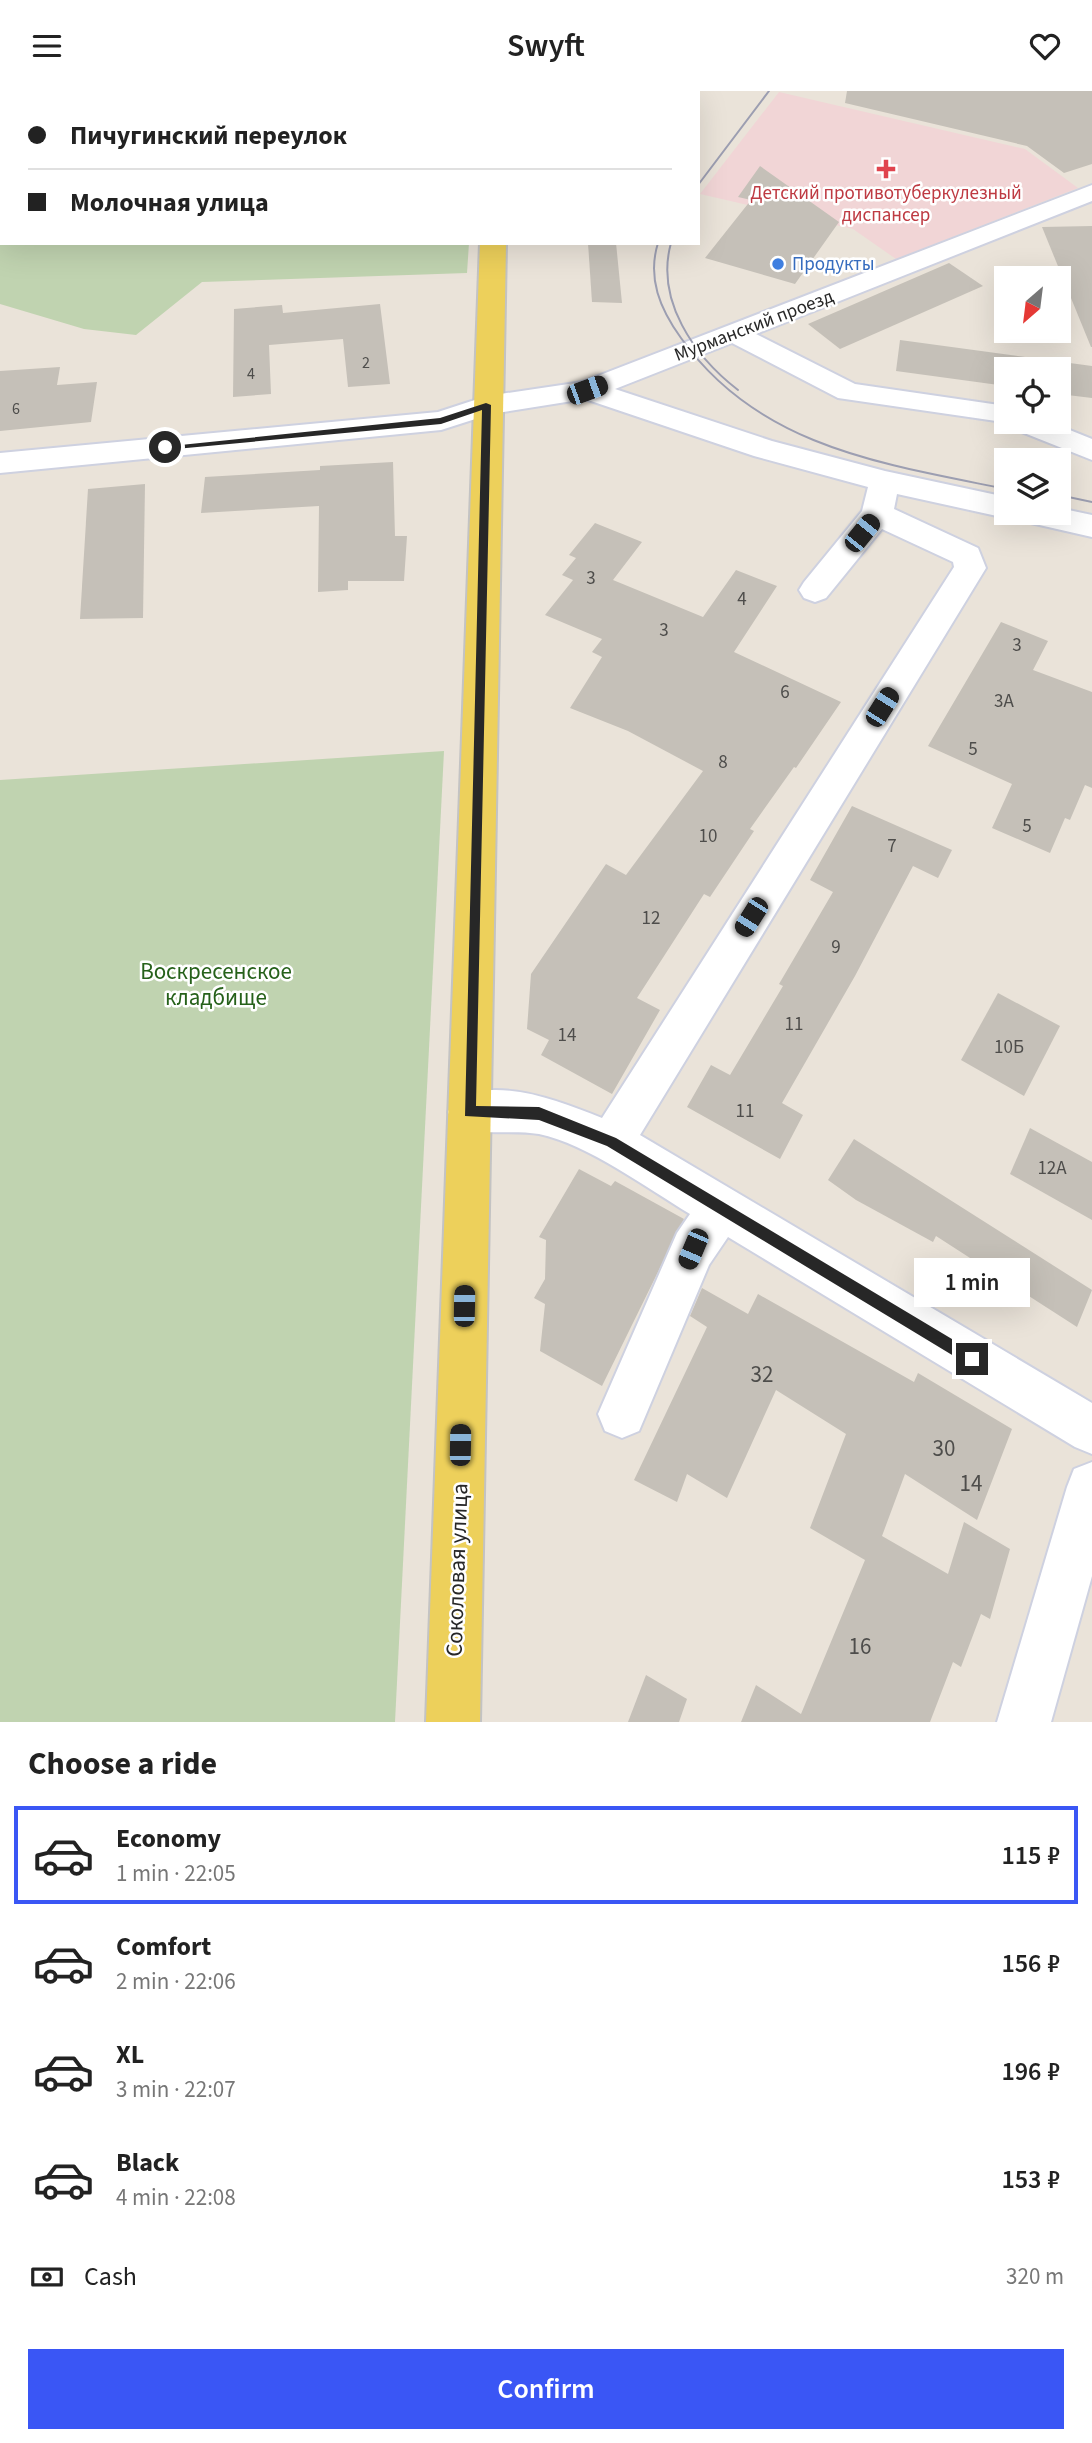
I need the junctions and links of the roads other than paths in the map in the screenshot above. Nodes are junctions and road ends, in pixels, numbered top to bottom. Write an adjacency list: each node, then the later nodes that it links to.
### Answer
1 (1092, 191): 3 (street, Мурманский проезд)
2 (493, 245): 5 (main road, Соколовая улица)
3 (735, 334): 4 (street, Мурманский проезд); 6 (street)
4 (587, 390): 5 (street, Мурманский проезд); 12 (street)
5 (486, 405): 11 (street, Мурманский проезд); 17 (main road, Соколовая улица)
6 (994, 413)
7 (1071, 426): 8 (street)
8 (1092, 429)
9 (1053, 434): 10 (street)
10 (1092, 450)
11 (0, 463)
12 (881, 497): 13 (street); 16 (street); 18 (street)
13 (994, 506)
14 (1071, 521): 15 (street)
15 (1092, 526)
16 (815, 590)
17 (469, 1112): 18 (street); 23 (main road, Соколовая улица)
18 (611, 1142): 19 (street)
19 (721, 1208): 20 (street); 21 (street)
20 (622, 1414)
21 (1092, 1430)
22 (1092, 1487): 24 (street)
23 (453, 1722)
24 (1024, 1722)

